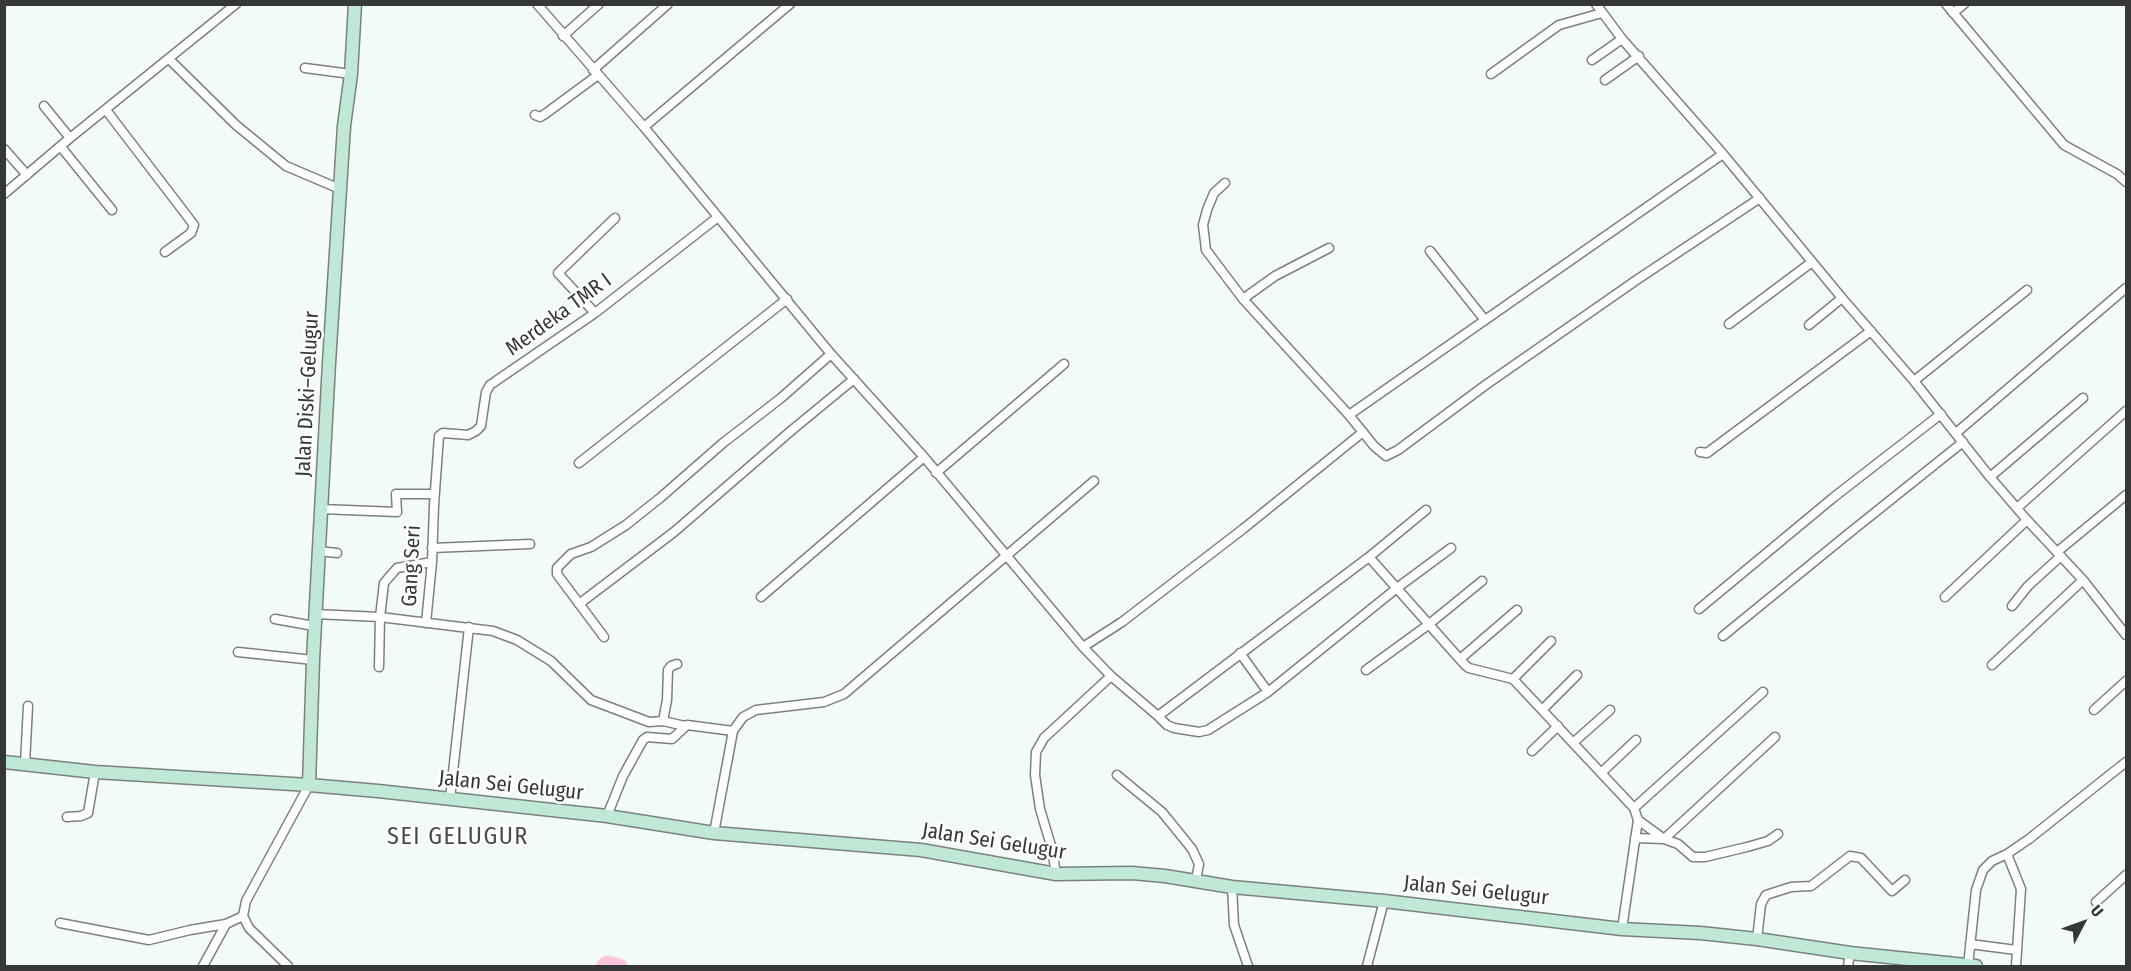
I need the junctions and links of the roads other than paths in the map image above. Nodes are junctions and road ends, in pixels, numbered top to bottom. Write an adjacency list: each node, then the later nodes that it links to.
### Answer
1 (236, 4): 15 (street)
2 (355, 4): 19 (main road, Jalan Diski–Gelugur)
3 (537, 4): 12 (street)
4 (599, 4): 12 (street)
5 (668, 4): 18 (street)
6 (790, 4): 25 (street)
7 (1596, 4): 10 (street)
8 (1946, 4): 11 (street)
9 (1964, 4): 11 (street)
10 (1602, 13): 13 (street); 20 (street)
11 (1953, 13): 31 (street)
12 (563, 36): 18 (street)
13 (1622, 39): 14 (street); 16 (street)
14 (1639, 56): 21 (street); 29 (street)
15 (169, 59): 23 (street); 33 (street)
16 (1592, 60)
17 (305, 68): 19 (street)
18 (595, 73): 24 (street); 25 (street)
19 (351, 74): 33 (main road, Jalan Diski–Gelugur)
20 (1491, 74)
21 (1605, 80)
22 (44, 106): 26 (street)
23 (105, 110): 26 (street); 41 (street)
24 (535, 115)
25 (644, 127): 37 (street)
26 (70, 138): 27 (street)
27 (61, 147): 30 (street); 36 (street)
28 (4, 148): 30 (street)
29 (1723, 154): 35 (street); 49 (street)
30 (27, 175): 34 (street)
31 (2127, 182)
32 (1225, 183): 47 (street)
33 (340, 189): 74 (main road, Jalan Diski–Gelugur)
34 (4, 195)
35 (1760, 198): 42 (street); 61 (street)
36 (112, 210)
37 (718, 217): 46 (street); 48 (street, Merdeka TMR I)
38 (615, 218): 48 (street)
39 (1329, 248): 47 (street)
40 (1430, 251): 49 (street)
41 (165, 252)
42 (1812, 262): 45 (street); 50 (street)
43 (2127, 288): 62 (street)
44 (2027, 290): 56 (street)
45 (1842, 298): 51 (street); 52 (street)
46 (788, 299): 53 (street); 67 (street)
47 (1243, 299): 60 (street)
48 (595, 313): 63 (street, Merdeka TMR I)
49 (1484, 319): 60 (street)
50 (1729, 324)
51 (1809, 325)
52 (1871, 332): 56 (street); 65 (street)
53 (831, 354): 55 (street); 91 (street)
54 (1064, 364): 68 (street)
55 (854, 380): 66 (street); 91 (street)
56 (1914, 381): 59 (street)
57 (2083, 398): 69 (street)
58 (2127, 411): 73 (street)
59 (1941, 414): 62 (street); 93 (street)
60 (1349, 415): 61 (street)
61 (1363, 432): 105 (street)
62 (1956, 433): 64 (street)
63 (439, 436): 71 (street, Gang Seri)
64 (1964, 442): 69 (street); 102 (street)
65 (1701, 452)
66 (924, 457): 68 (street); 89 (street)
67 (579, 463)
68 (936, 473): 83 (street)
69 (1990, 477): 73 (street)
70 (1094, 481): 83 (street)
71 (434, 494): 74 (street); 78 (street, Gang Seri)
72 (2127, 495): 82 (street)
73 (2017, 508): 76 (street)
74 (321, 509): 80 (main road, Jalan Diski–Gelugur)
75 (1426, 510): 84 (street)
76 (2027, 520): 82 (street); 90 (street)
77 (530, 544): 78 (street)
78 (432, 548): 85 (street, Gang Seri)
79 (1451, 548): 88 (street)
80 (318, 551): 81 (street); 97 (main road, Jalan Diski–Gelugur)
81 (337, 553)
82 (2059, 554): 86 (street); 92 (street)
83 (1007, 557): 105 (street); 128 (street)
84 (1369, 557): 88 (street); 107 (street)
85 (432, 562): 95 (street); 98 (street, Gang Seri)
86 (2083, 580): 101 (street); 111 (street)
87 (1482, 581): 99 (street)
88 (1396, 588): 99 (street); 118 (street)
89 (761, 597)
90 (1945, 597)
91 (579, 604): 103 (street)
92 (2012, 606)
93 (1699, 609)
94 (1517, 610): 108 (street)
95 (380, 617): 97 (street, Gang Seri); 98 (street, Gang Seri); 112 (street)
96 (275, 619): 97 (street, Gang Seri)
97 (315, 620): 109 (main road, Jalan Diski–Gelugur)
98 (426, 623): 100 (street)
99 (1428, 624): 108 (street); 113 (street)
100 (469, 627): 125 (street); 140 (street)
101 (2127, 635)
102 (1723, 636)
103 (604, 637)
104 (1551, 641): 116 (street)
105 (1083, 647): 115 (street)
106 (238, 652): 109 (street)
107 (1240, 653): 118 (street); 124 (street)
108 (1460, 659): 116 (street)
109 (313, 660): 139 (main road, Jalan Diski–Gelugur)
110 (677, 664): 125 (street)
111 (1992, 665)
112 (379, 667)
113 (1366, 670)
114 (1577, 675): 121 (street)
115 (1111, 676): 124 (street); 150 (street)
116 (1513, 679): 121 (street)
117 (2127, 681): 123 (street)
118 (1268, 692): 124 (street)
119 (1763, 692): 141 (street)
120 (28, 706): 135 (street)
121 (1542, 709): 127 (street)
122 (1610, 710): 131 (street)
123 (2094, 710)
124 (1158, 716)
125 (663, 721): 126 (street)
126 (685, 726): 128 (street); 142 (street)
127 (1558, 726): 131 (street); 132 (street)
128 (733, 731): 145 (street)
129 (1775, 737): 148 (street)
130 (1636, 740): 137 (street)
131 (1574, 742): 137 (street)
132 (1532, 751)
133 (4, 762): 135 (main road, Jalan Sei Gelugur)
134 (2127, 762): 149 (street)
135 (25, 764): 136 (main road, Jalan Sei Gelugur)
136 (95, 772): 139 (main road, Jalan Sei Gelugur); 143 (street)
137 (1601, 773): 141 (street)
138 (1117, 774): 152 (street)
139 (309, 785): 140 (main road, Jalan Sei Gelugur); 157 (street)
140 (450, 799): 142 (main road, Jalan Sei Gelugur)
141 (1634, 808): 144 (street)
142 (608, 816): 145 (main road, Jalan Sei Gelugur)
143 (67, 817)
144 (1638, 820): 147 (street); 148 (street)
145 (714, 833): 150 (main road, Jalan Sei Gelugur)
146 (1778, 834): 148 (street)
147 (1635, 838): 148 (street); 160 (street)
148 (1664, 839)
149 (2007, 854): 162 (street); 163 (street)
150 (1056, 874): 152 (main road, Jalan Sei Gelugur)
151 (2127, 875): 156 (street)
152 (1196, 880): 154 (main road, Jalan Sei Gelugur)
153 (1905, 880): 161 (street)
154 (1232, 887): 155 (main road, Jalan Sei Gelugur); 168 (street)
155 (1384, 900): 160 (main road, Jalan Sei Gelugur); 169 (street)
156 (2096, 902)
157 (243, 916): 159 (street); 167 (street)
158 (60, 923): 159 (street)
159 (226, 924): 166 (street)
160 (1622, 929): 161 (main road, Jalan Sei Gelugur)
161 (1757, 939): 164 (main road, Jalan Sei Gelugur)
162 (1970, 944): 163 (street); 171 (street)
163 (2016, 950): 172 (street)
164 (1850, 953): 165 (main road, Jalan Sei Gelugur); 170 (street)
165 (1947, 964): 171 (main road, Jalan Sei Gelugur)
166 (203, 966)
167 (288, 966)
168 (1248, 966)
169 (1367, 966)
170 (1848, 966)
171 (1972, 966)
172 (2016, 966)

